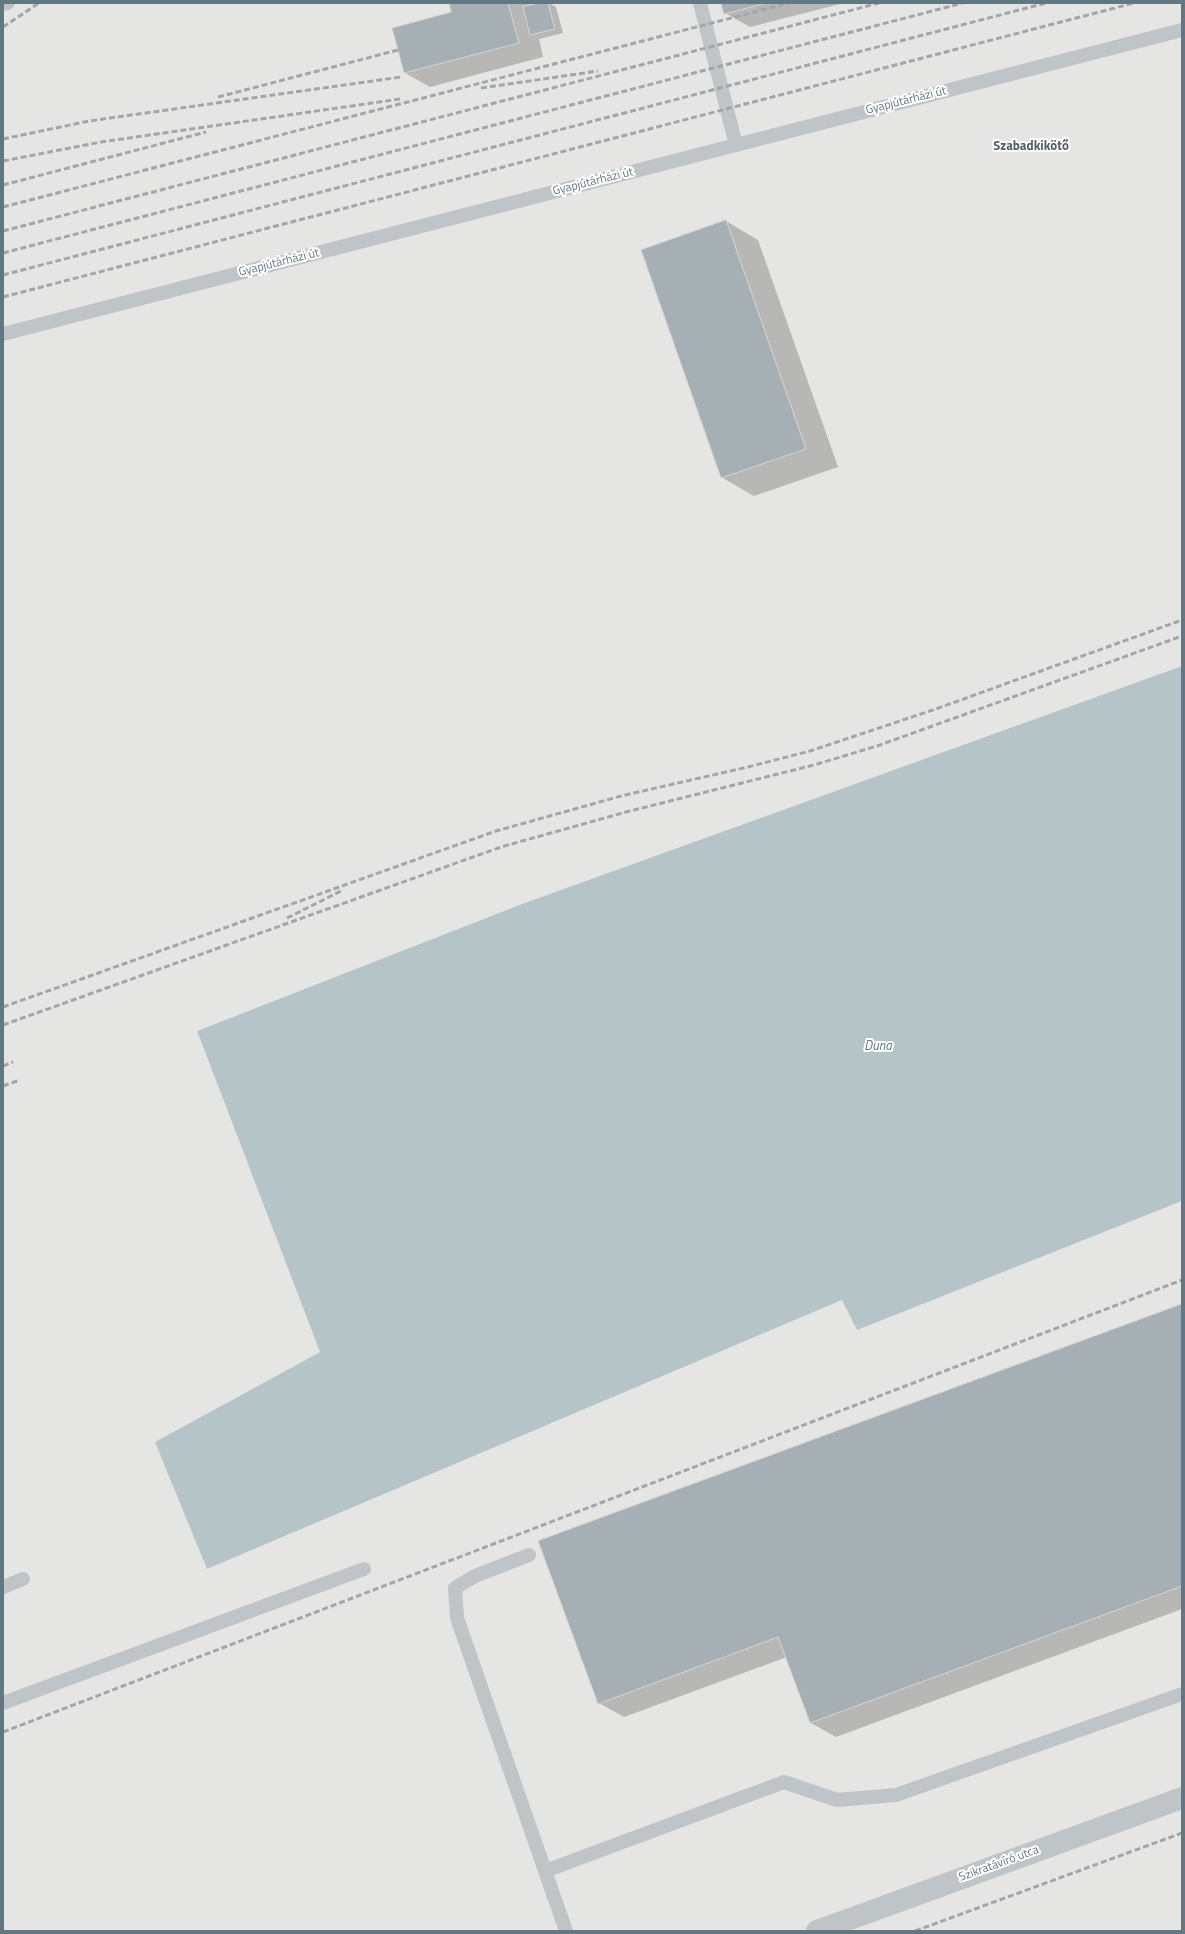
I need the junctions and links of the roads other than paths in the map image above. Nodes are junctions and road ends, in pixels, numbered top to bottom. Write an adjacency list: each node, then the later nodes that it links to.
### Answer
1 (8, 3): 3 (lane)
2 (700, 3): 5 (lane)
3 (3, 4)
4 (1182, 30): 5 (lane, Gyapjútárházi út)
5 (736, 145): 6 (lane, Gyapjútárházi út)
6 (3, 334)
7 (529, 1554): 14 (lane)
8 (364, 1569): 12 (lane)
9 (23, 1579): 10 (lane)
10 (3, 1587)
11 (1182, 1694): 14 (lane)
12 (3, 1703)
13 (1182, 1798): 16 (street, Szikratávíró utca)
14 (545, 1871): 15 (lane)
15 (566, 1931)
16 (817, 1931)

